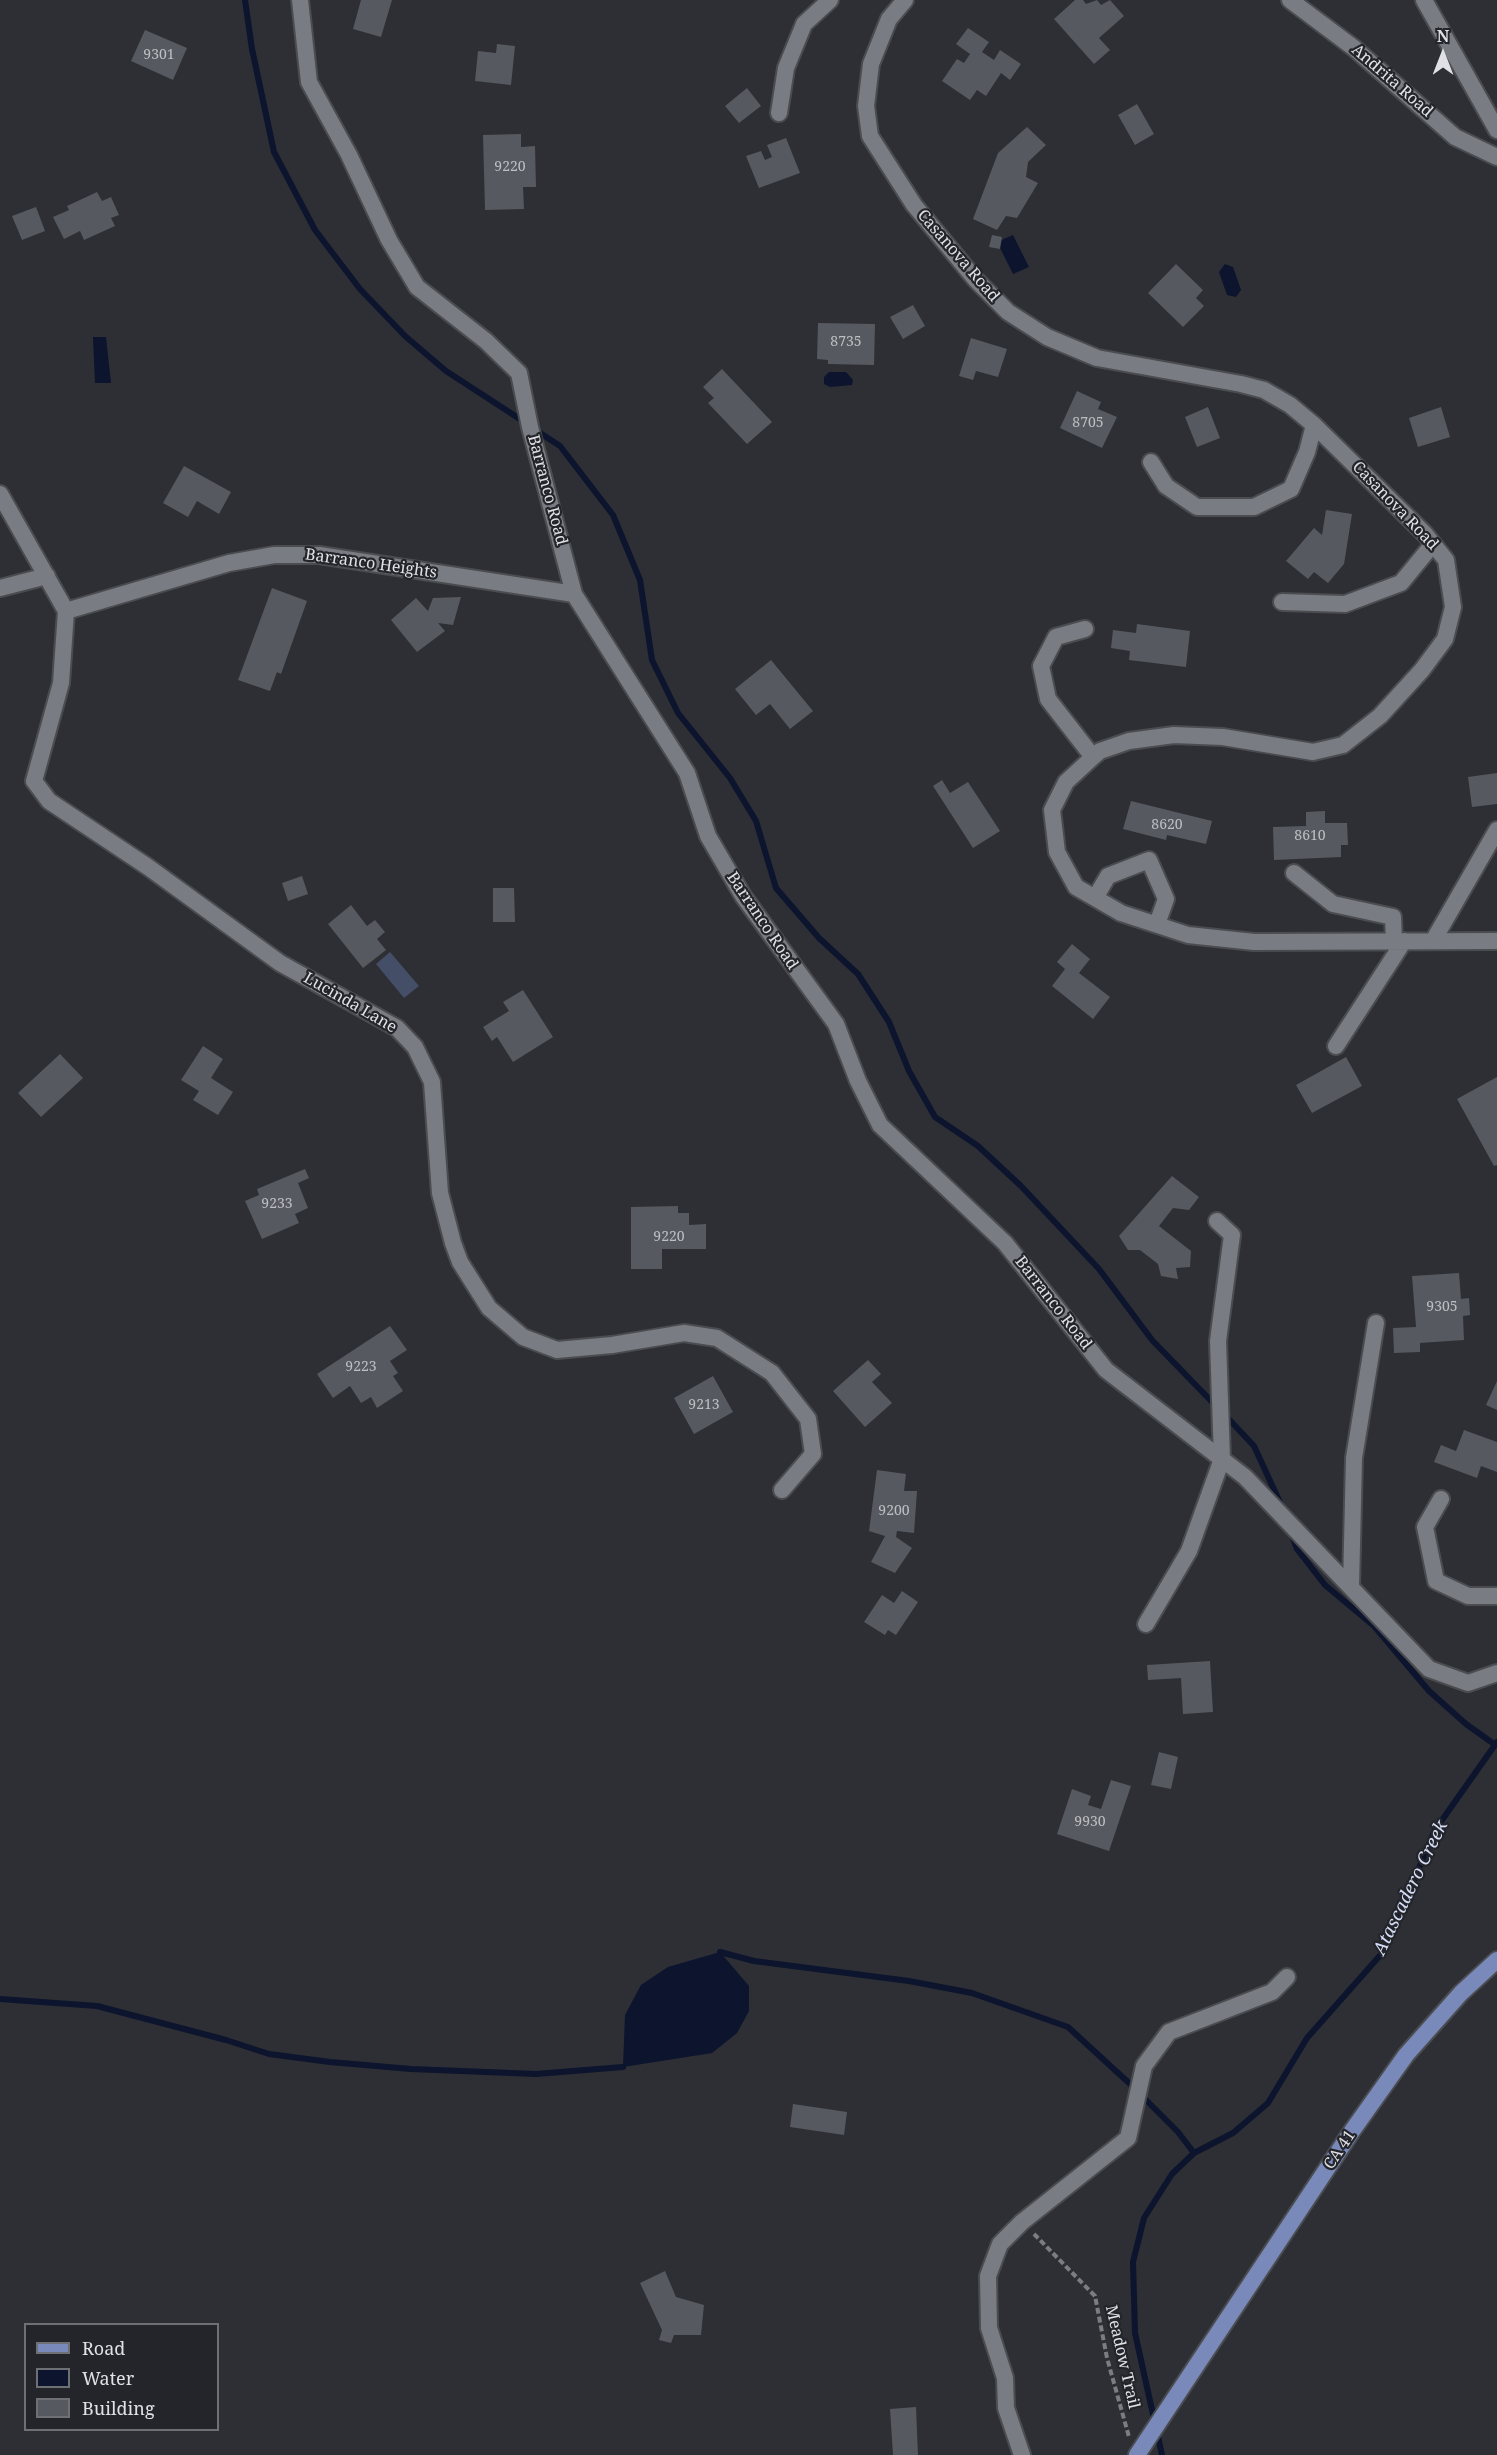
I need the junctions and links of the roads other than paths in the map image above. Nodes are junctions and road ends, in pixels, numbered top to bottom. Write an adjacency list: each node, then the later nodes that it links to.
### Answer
1 (300, 0): 15 (street, Barranco Road)
2 (830, 0): 6 (street)
3 (905, 0): 9 (street, Casanova Road)
4 (1290, 0): 8 (street, Andrita Road)
5 (1424, 0): 7 (street)
6 (779, 113)
7 (1497, 130)
8 (1497, 157)
9 (1314, 425): 10 (street); 12 (street, Casanova Road)
10 (1151, 462)
11 (0, 494): 13 (street)
12 (1433, 544): 16 (street); 19 (street, Casanova Road)
13 (47, 576): 14 (street); 17 (street)
14 (0, 588)
15 (574, 594): 17 (street, Barranco Heights); 30 (street, Barranco Road)
16 (1282, 602)
17 (66, 611): 31 (street, Lucinda Lane)
18 (1084, 629): 19 (street)
19 (1093, 758): 22 (street, Casanova Road)
20 (1497, 830): 25 (street)
21 (1294, 873): 24 (street)
22 (1095, 898): 23 (street, Casanova Road); 23 (street)
23 (1157, 924): 24 (street, Casanova Road)
24 (1399, 941): 25 (street, Casanova Road); 27 (street)
25 (1433, 941): 26 (street, Casanova Road)
26 (1497, 941)
27 (1336, 1046)
28 (1217, 1221): 30 (street)
29 (1376, 1323): 33 (street)
30 (1222, 1459): 33 (street, Barranco Road); 35 (street)
31 (782, 1490)
32 (1441, 1499): 34 (street)
33 (1351, 1587): 36 (street, Barranco Road)
34 (1497, 1596)
35 (1146, 1624)
36 (1497, 1672)
37 (1497, 1960): 39 (main road, CA 41 / CA 41)
38 (1287, 1977): 40 (street)
39 (1134, 2450)
40 (1022, 2455)

